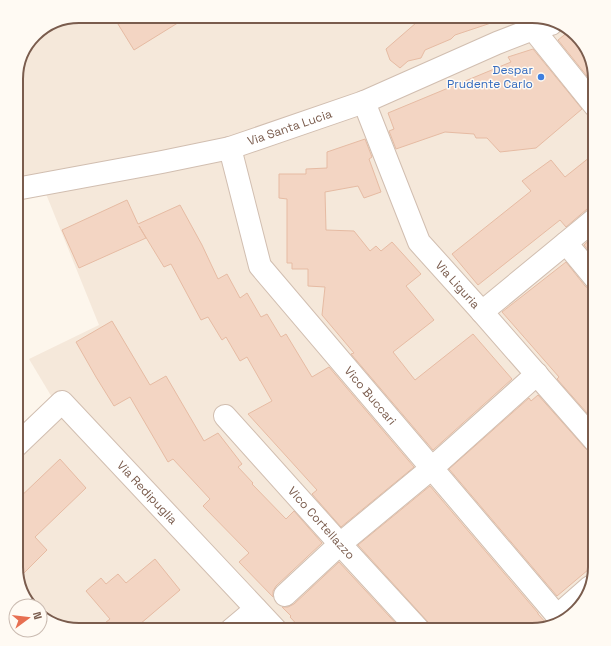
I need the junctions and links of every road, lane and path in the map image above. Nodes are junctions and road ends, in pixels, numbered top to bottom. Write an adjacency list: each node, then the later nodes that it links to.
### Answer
1 (542, 26): 2 (street); 3 (street, Via Santa Lucia)
2 (588, 95)
3 (364, 102): 4 (street, Via Santa Lucia); 9 (street, Via Liguria)
4 (230, 148): 5 (street, Via Santa Lucia); 14 (street, Vico Buccari)
5 (23, 188)
6 (588, 225): 7 (street)
7 (566, 243): 8 (street); 9 (street)
8 (588, 270)
9 (482, 312): 10 (street, Via Liguria)
10 (537, 374): 12 (street, Via Liguria); 14 (street)
11 (225, 416): 15 (street, Vico Cortellazzo)
12 (588, 433)
13 (23, 439): 18 (street, Via Redipuglia)
14 (432, 468): 15 (street); 20 (street, Vico Buccari)
15 (340, 544): 16 (street); 23 (street, Vico Cortellazzo)
16 (285, 595)
17 (576, 601): 19 (street)
18 (256, 609): 21 (street); 22 (street, Via Redipuglia)
19 (566, 611)
20 (558, 616)
21 (239, 623)
22 (269, 623)
23 (412, 623)

